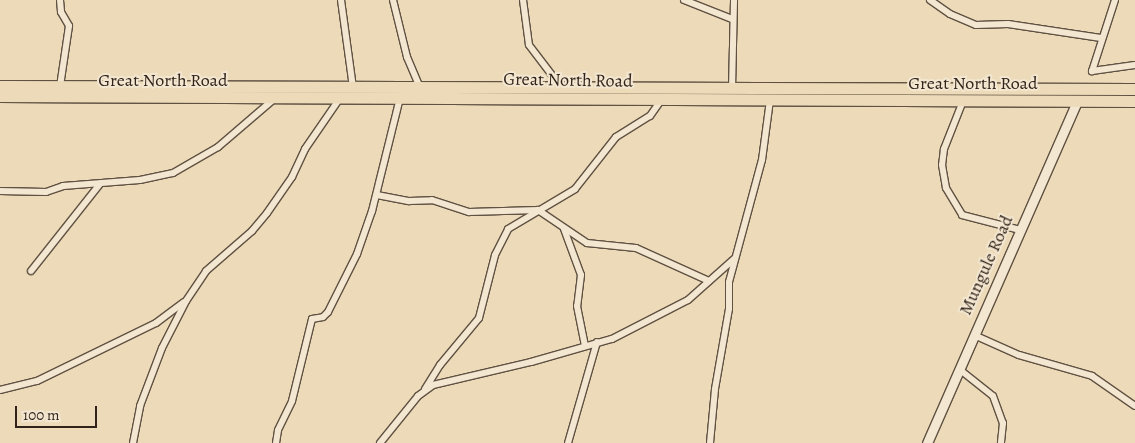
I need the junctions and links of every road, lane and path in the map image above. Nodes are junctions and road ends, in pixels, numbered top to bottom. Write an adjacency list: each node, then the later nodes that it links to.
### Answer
1 (60, 0): 13 (street)
2 (342, 0): 18 (street)
3 (393, 0): 14 (street)
4 (523, 0): 15 (street)
5 (684, 0): 9 (street)
6 (734, 0): 9 (street)
7 (930, 0): 10 (street)
8 (1115, 0): 10 (street)
9 (732, 19): 16 (street)
10 (1101, 38): 11 (street)
11 (1135, 65)
12 (0, 86): 13 (highway, Great North Road)
13 (60, 86): 18 (highway, Great North Road)
14 (420, 87): 15 (highway, Great North Road); 18 (highway, Great North Road)
15 (561, 87): 16 (highway, Great North Road)
16 (732, 88): 17 (highway, Great North Road); 24 (street)
17 (1135, 89)
18 (352, 92): 21 (highway, Great North Road); 22 (highway, Great North Road)
19 (0, 96): 20 (highway, Great North Road)
20 (274, 98): 21 (highway, Great North Road); 29 (street)
21 (340, 98): 38 (street)
22 (400, 98): 23 (highway, Great North Road); 31 (street)
23 (662, 99): 24 (highway, Great North Road); 32 (street)
24 (732, 100): 25 (highway, Great North Road)
25 (770, 100): 26 (highway, Great North Road); 35 (street)
26 (963, 101): 27 (highway, Great North Road); 34 (street)
27 (1077, 101): 28 (highway, Great North Road); 34 (street, Mungule Road)
28 (1135, 101)
29 (101, 184): 30 (street); 36 (street)
30 (0, 191)
31 (377, 195): 32 (street); 47 (street)
32 (538, 210): 33 (street); 43 (street)
33 (564, 229): 37 (street); 41 (street)
34 (1020, 230): 39 (street, Mungule Road)
35 (734, 259): 37 (street); 50 (street)
36 (31, 271)
37 (709, 281): 40 (street)
38 (186, 301): 44 (street); 46 (street)
39 (974, 335): 42 (street, Mungule Road); 45 (street)
40 (597, 342): 41 (street); 49 (street)
41 (585, 346): 43 (street)
42 (959, 369): 51 (street, Mungule Road); 52 (street)
43 (425, 389): 48 (street)
44 (0, 390)
45 (1135, 406)
46 (134, 443)
47 (276, 443)
48 (380, 443)
49 (568, 443)
50 (710, 443)
51 (927, 443)
52 (1001, 443)

